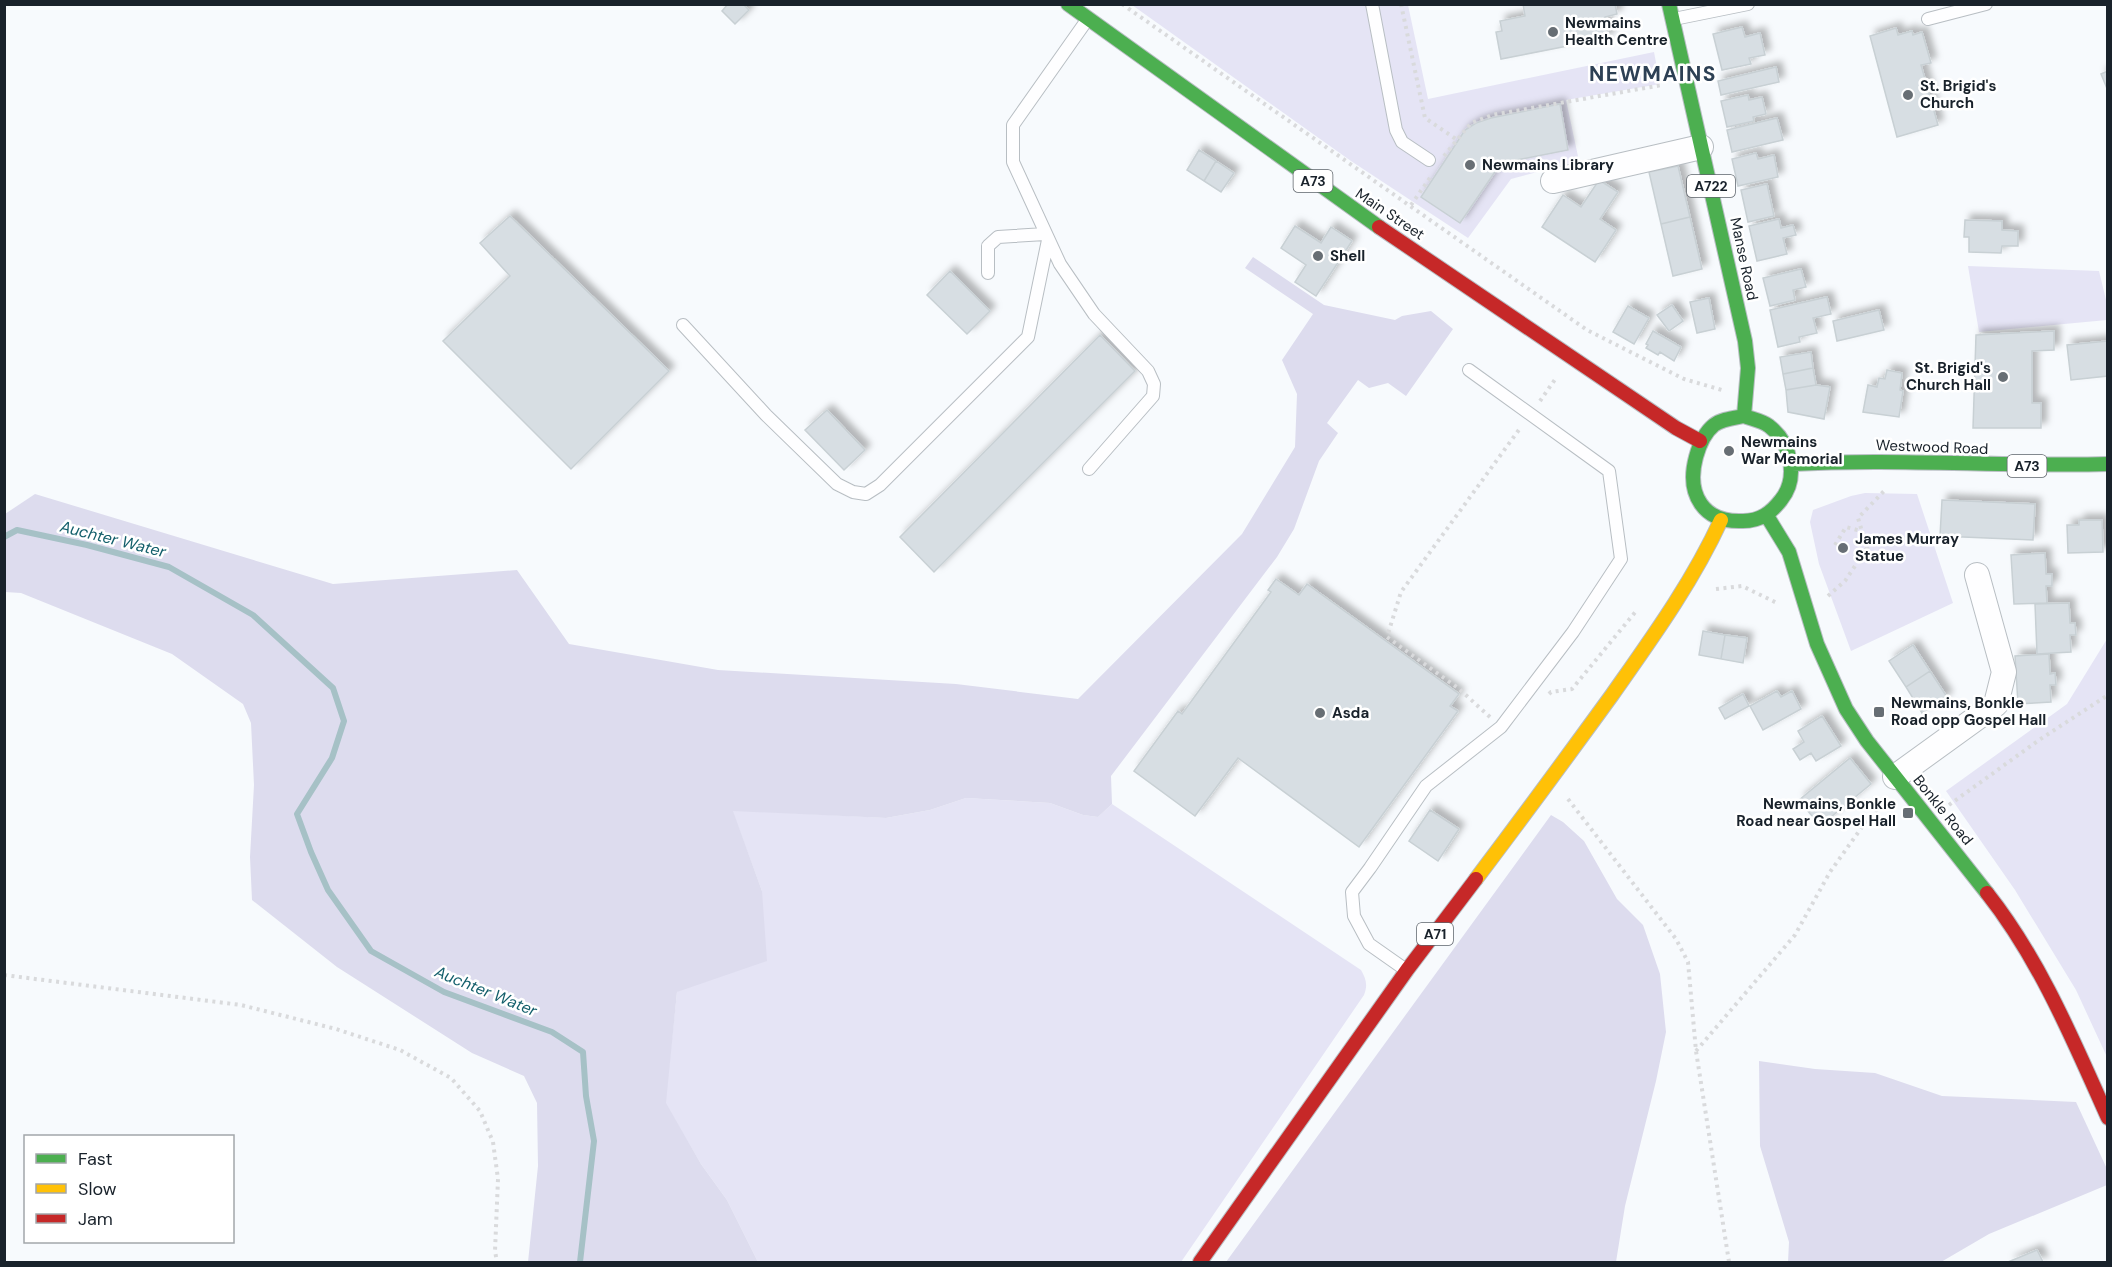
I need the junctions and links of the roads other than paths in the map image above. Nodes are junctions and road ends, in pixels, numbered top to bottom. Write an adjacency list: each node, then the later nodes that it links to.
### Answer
1 (1068, 4): 6 (main road, Main Street / A73)
2 (1372, 4): 10 (lane)
3 (1669, 4): 7 (main road, Manse Road / A722)
4 (1748, 4): 7 (lane)
5 (1986, 4): 8 (lane)
6 (1088, 19): 12 (lane); 17 (main road, Main Street / A73)
7 (1673, 19): 9 (main road, Manse Road / A722)
8 (1928, 19)
9 (1701, 147): 11 (street); 16 (main road, Manse Road / A722)
10 (1433, 164)
11 (1553, 181)
12 (1046, 237): 13 (lane); 14 (lane); 20 (lane)
13 (988, 273)
14 (683, 325)
15 (1469, 370): 25 (lane)
16 (1744, 416): 17 (main road); 18 (main road)
17 (1700, 441): 22 (main road)
18 (1792, 464): 19 (main road, Westwood Road / A73); 21 (main road)
19 (2108, 464)
20 (1089, 469)
21 (1767, 516): 22 (main road); 24 (main road, Bonkle Road)
22 (1721, 520): 25 (main road, A71)
23 (1977, 575): 24 (street)
24 (1898, 780): 26 (main road, Bonkle Road)
25 (1407, 970): 27 (main road, A71)
26 (2105, 1112)
27 (1200, 1263)

